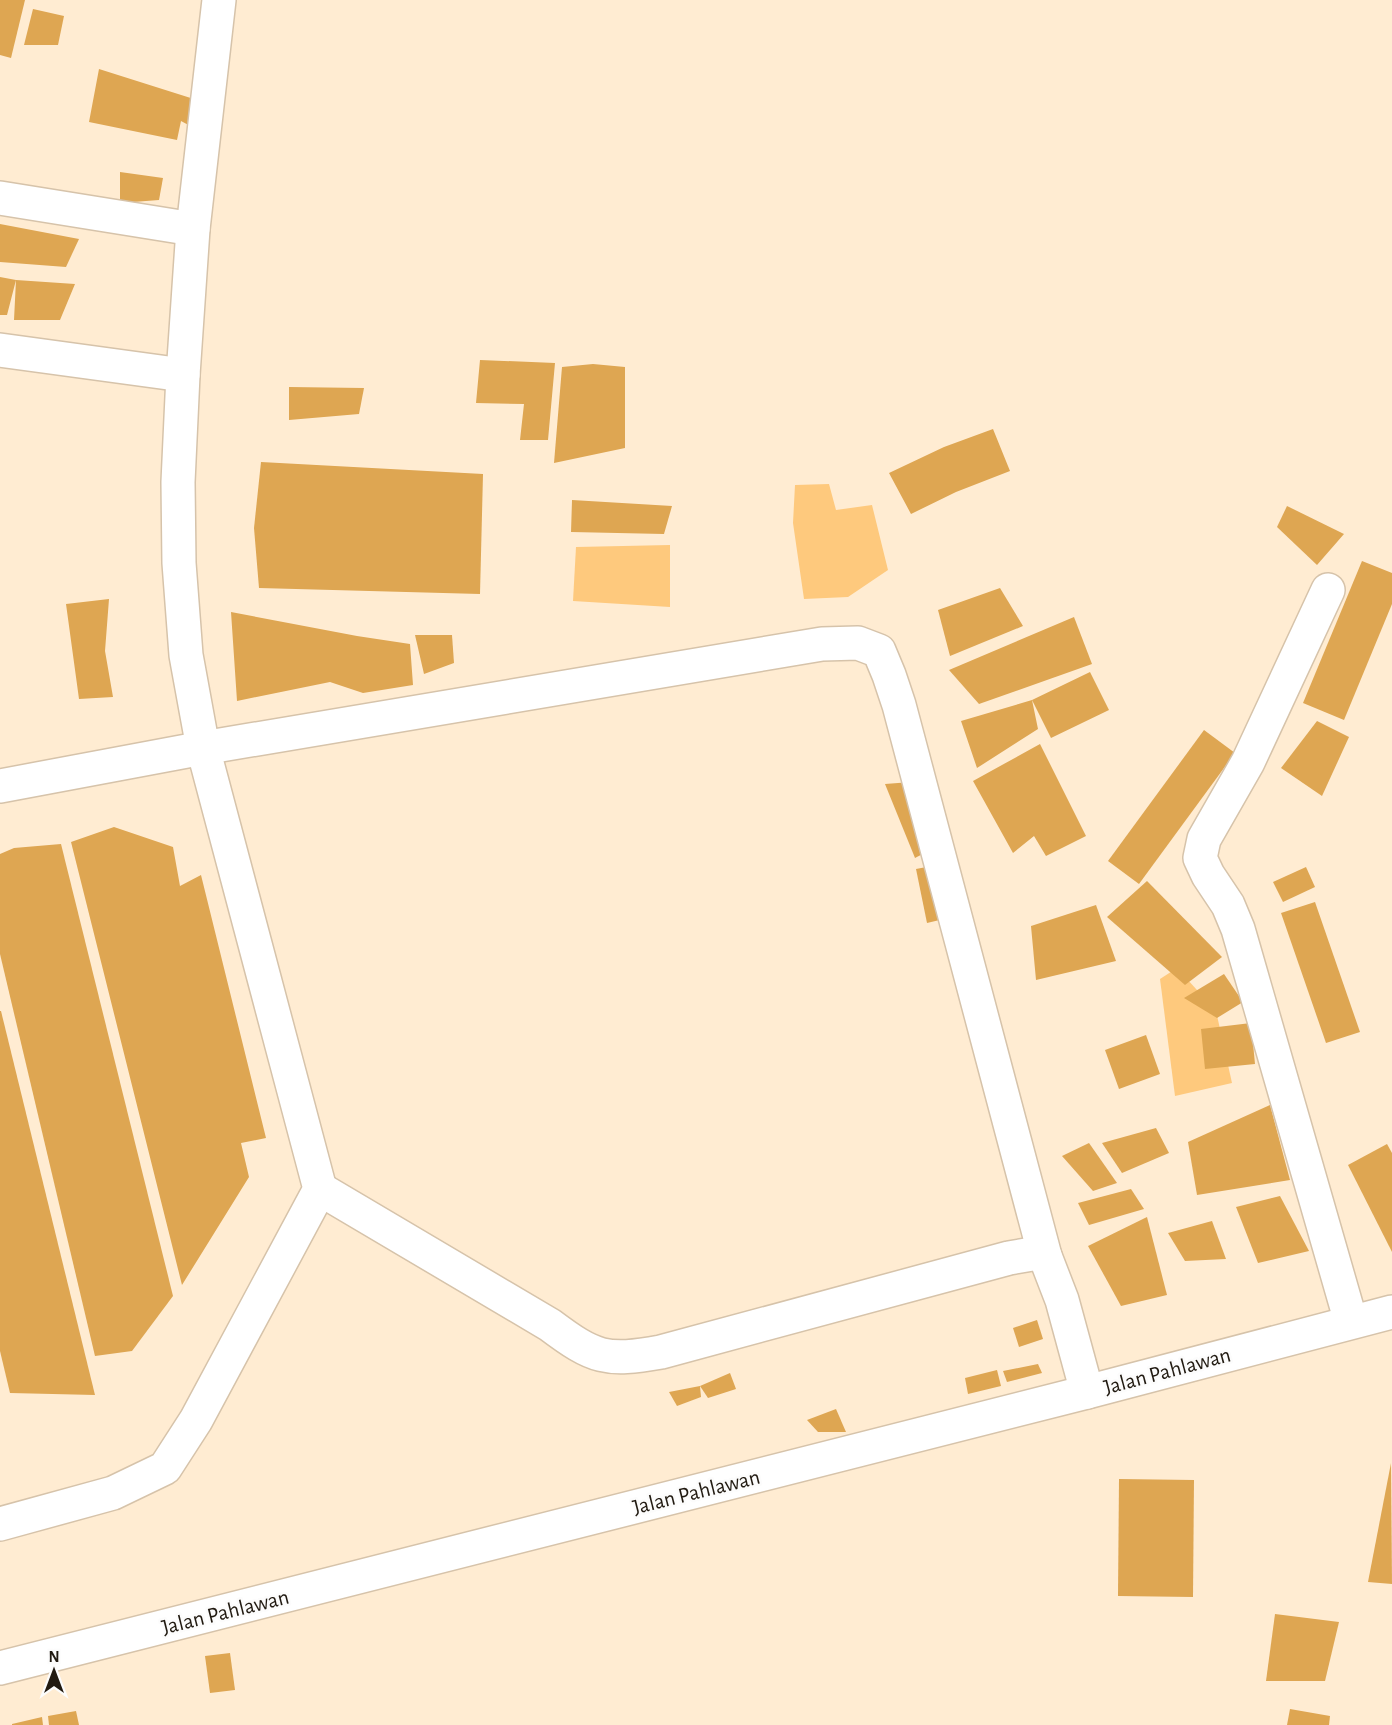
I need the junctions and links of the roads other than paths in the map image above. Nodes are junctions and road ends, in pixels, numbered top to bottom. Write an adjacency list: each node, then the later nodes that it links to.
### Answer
1 (219, 0): 3 (main road)
2 (0, 198): 3 (main road)
3 (193, 229): 5 (main road)
4 (0, 350): 5 (main road)
5 (183, 375): 7 (main road)
6 (1328, 590): 12 (main road)
7 (203, 748): 8 (main road); 9 (main road); 10 (main road)
8 (0, 786)
9 (320, 1189): 10 (main road); 14 (main road)
10 (1045, 1256): 13 (main road)
11 (1392, 1312): 12 (main road, Jalan Pahlawan)
12 (1351, 1322): 13 (main road, Jalan Pahlawan)
13 (1087, 1392): 15 (main road, Jalan Pahlawan)
14 (0, 1524)
15 (0, 1668)

